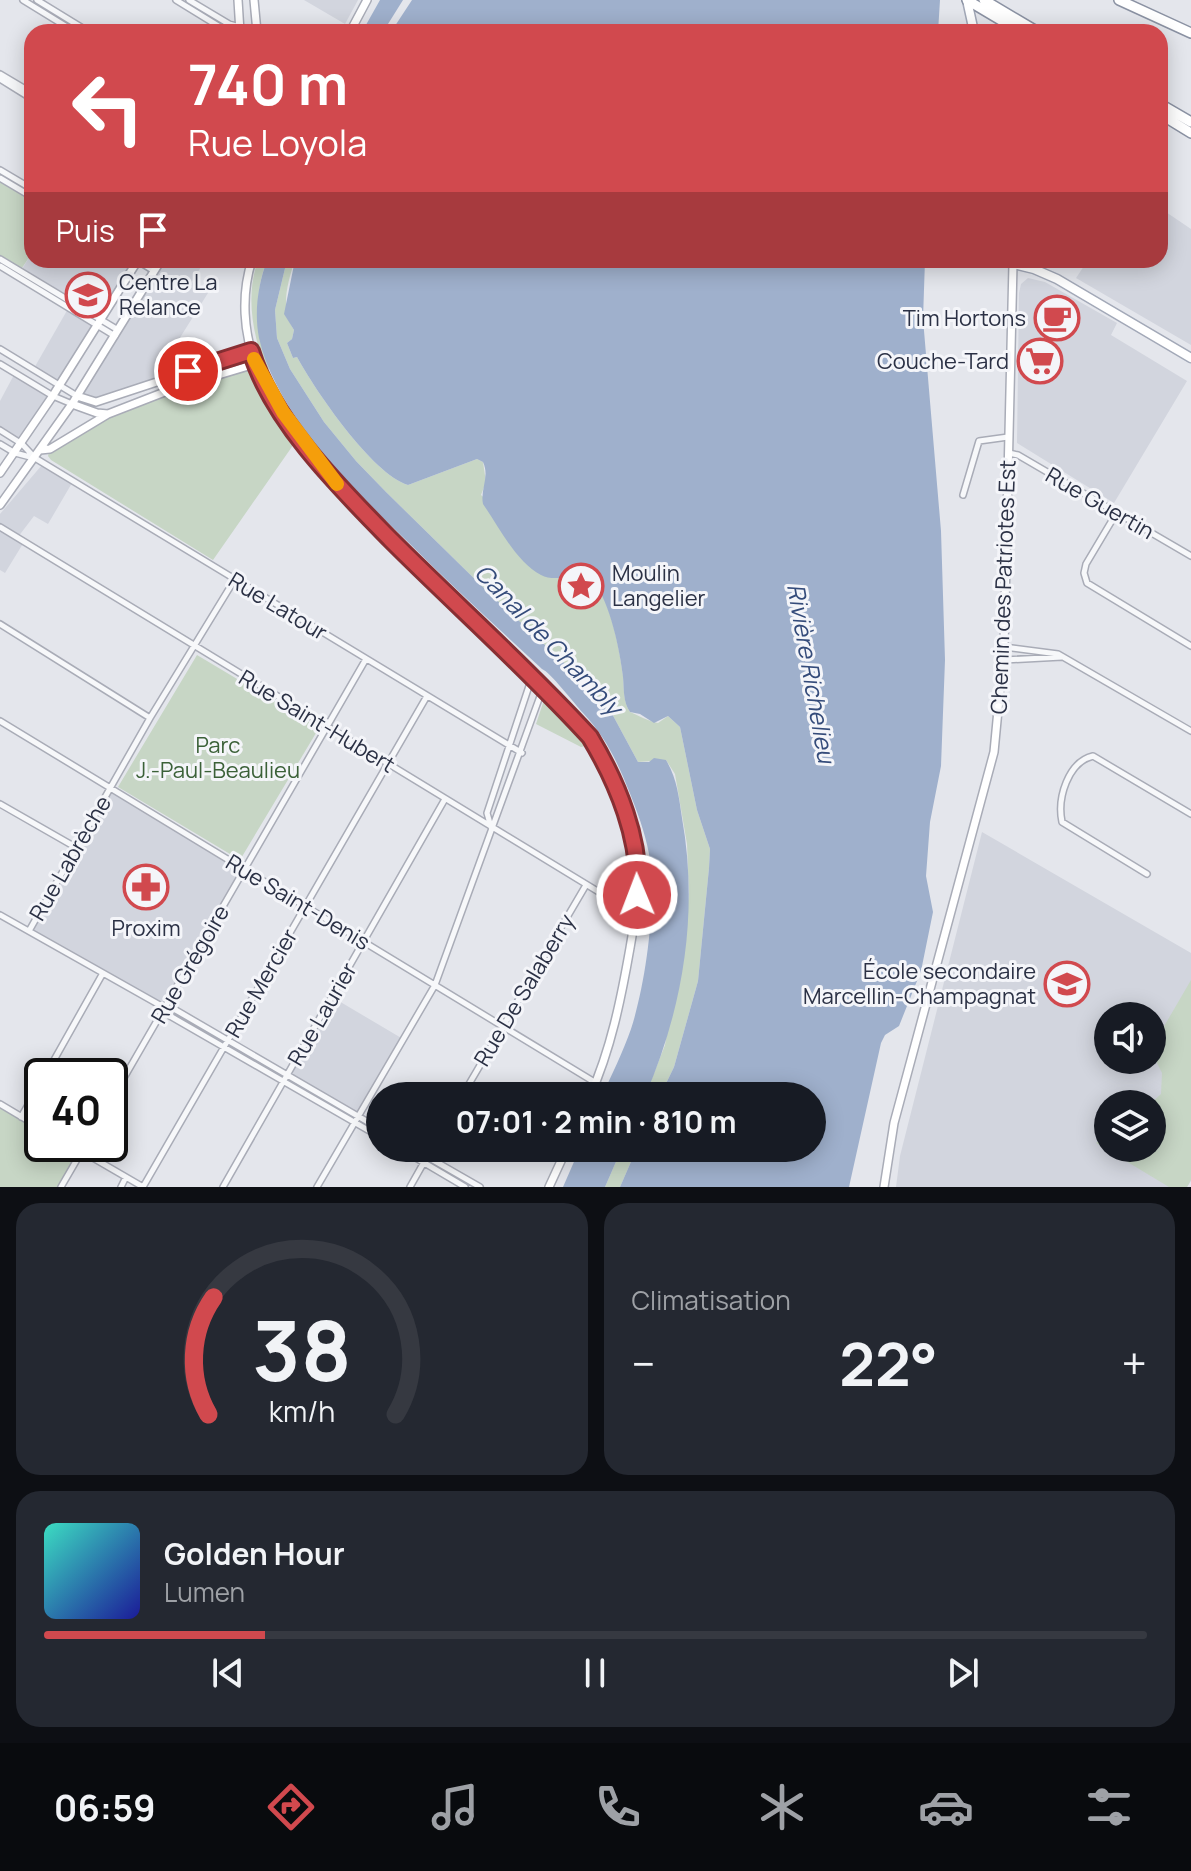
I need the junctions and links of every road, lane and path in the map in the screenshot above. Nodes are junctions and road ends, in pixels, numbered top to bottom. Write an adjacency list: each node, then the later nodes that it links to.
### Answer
1 (23, 0): 12 (street)
2 (37, 0): 11 (street)
3 (176, 0): 15 (street)
4 (189, 0): 16 (street)
5 (238, 0): 17 (street)
6 (254, 0): 18 (street)
7 (367, 0): 19 (street)
8 (967, 0): 10 (highway); 20 (main road)
9 (1119, 0): 23 (highway)
10 (988, 6): 21 (highway); 22 (highway)
11 (57, 12): 12 (street); 14 (street)
12 (53, 19): 13 (street)
13 (61, 24)
14 (76, 24)
15 (215, 24)
16 (229, 24)
17 (240, 24)
18 (256, 24)
19 (354, 24)
20 (972, 24)
21 (1011, 24)
22 (1023, 24)
23 (1191, 33)
24 (0, 77): 25 (street)
25 (24, 92)
26 (1168, 109): 28 (highway)
27 (1168, 119): 29 (highway)
28 (1191, 122)
29 (1191, 133)
30 (0, 170): 32 (street)
31 (0, 178): 33 (street)
32 (24, 184)
33 (24, 192)
34 (0, 259): 41 (street)
35 (0, 266): 41 (street)
36 (132, 268): 42 (street)
37 (156, 268): 43 (street)
38 (251, 268): 45 (street)
39 (1013, 268): 57 (street, Chemin des Patriotes Est)
40 (1030, 268): 46 (main road)
41 (24, 277): 42 (street)
42 (98, 322): 43 (street); 50 (street)
43 (116, 333): 53 (street)
44 (0, 349): 50 (street)
45 (251, 351): 48 (street); 49 (street)
46 (1191, 358)
47 (0, 364): 52 (street)
48 (255, 364): 51 (street); 78 (street)
49 (172, 376): 51 (street); 53 (street)
50 (60, 385): 52 (street); 53 (street)
51 (175, 388): 55 (street)
52 (53, 396): 54 (street); 59 (street)
53 (77, 396): 54 (street)
54 (72, 404): 55 (street); 60 (street)
55 (108, 414): 60 (street)
56 (0, 430): 59 (street, Rue Latour)
57 (1008, 437): 61 (street, Chemin des Patriotes Est); 65 (street)
58 (0, 444): 62 (street, Rue Latour)
59 (22, 444): 62 (street); 63 (street, Rue Latour)
60 (40, 450): 63 (street)
61 (1008, 452): 67 (street, Rue Guertin); 74 (street, Chemin des Patriotes Est)
62 (15, 453): 63 (street, Rue Latour); 64 (street)
63 (35, 458): 66 (street); 70 (street, Rue Latour)
64 (0, 473)
65 (963, 495)
66 (0, 505)
67 (1117, 512): 69 (street, Rue Guertin); 73 (street)
68 (0, 527): 72 (street, Rue Saint-Hubert)
69 (1191, 556)
70 (235, 579): 72 (street, Rue Labrèche); 76 (street, Rue Latour)
71 (0, 624): 81 (street)
72 (193, 646): 81 (street, Rue Labrèche); 83 (street, Rue Saint-Hubert)
73 (1191, 646)
74 (1004, 647): 75 (street); 77 (street, Chemin des Patriotes Est)
75 (1062, 657): 77 (street); 84 (street)
76 (366, 659): 80 (street, Rue Latour); 83 (street, Rue Grégoire)
77 (1004, 660): 138 (street, Chemin des Patriotes Est)
78 (532, 677): 79 (street); 85 (street)
79 (543, 688): 86 (street); 98 (street)
80 (427, 696): 85 (street, Rue Latour); 87 (street, Rue Mercier)
81 (150, 718): 88 (street, Rue Labrèche)
82 (0, 721): 88 (street, Rue Saint-Denis)
83 (327, 726): 87 (street, Rue Saint-Hubert); 94 (street, Rue Grégoire)
84 (1191, 731)
85 (511, 747): 86 (street, Rue Latour); 92 (street)
86 (522, 753): 92 (street)
87 (388, 764): 89 (street, Rue Saint-Hubert); 97 (street, Rue Mercier)
88 (110, 789): 93 (street, Rue Labrèche); 94 (street, Rue Saint-Denis)
89 (445, 799): 92 (street, Rue Saint-Hubert); 101 (street, Rue Laurier)
90 (0, 804): 93 (street)
91 (1191, 813): 95 (street)
92 (491, 827): 96 (street, Rue Saint-Hubert); 103 (street)
93 (77, 848): 100 (street, Rue Labrèche)
94 (245, 869): 97 (street, Rue Saint-Denis); 104 (street, Rue Grégoire)
95 (1147, 874)
96 (586, 885): 98 (street, Rue Saint-Hubert); 105 (street, Rue De Salaberry)
97 (305, 906): 101 (street, Rue Saint-Denis); 106 (street, Rue Mercier)
98 (635, 914): 114 (street)
99 (0, 915): 100 (street)
100 (29, 931): 102 (street)
101 (363, 941): 103 (street, Rue Saint-Denis); 110 (street, Rue Laurier)
102 (103, 973): 104 (street); 108 (street)
103 (435, 985): 105 (street, Rue Saint-Denis); 119 (street)
104 (165, 1008): 106 (street); 107 (street); 109 (street, Rue Grégoire)
105 (502, 1025): 112 (street, Rue De Salaberry); 113 (street, Rue Saint-Denis)
106 (228, 1040): 107 (street, Rue Mercier); 110 (street)
107 (224, 1047): 111 (street); 131 (street, Rue Mercier)
108 (54, 1058)
109 (128, 1071)
110 (287, 1075): 111 (street, Rue Laurier); 119 (street)
111 (283, 1082): 119 (street); 132 (street, Rue Laurier)
112 (470, 1082)
113 (594, 1082)
114 (596, 1082)
115 (0, 1104): 117 (street)
116 (24, 1112): 117 (street)
117 (21, 1117): 118 (street)
118 (24, 1119)
119 (356, 1119): 120 (street); 121 (street); 133 (street)
120 (366, 1123)
121 (366, 1126)
122 (76, 1162): 129 (street)
123 (100, 1162): 128 (street)
124 (425, 1162): 134 (street)
125 (429, 1162): 135 (street)
126 (430, 1162): 136 (street)
127 (561, 1162): 137 (street)
128 (126, 1177): 130 (street); 131 (street)
129 (61, 1187)
130 (121, 1187)
131 (143, 1187)
132 (223, 1187)
133 (317, 1187)
134 (410, 1187)
135 (465, 1187)
136 (480, 1187)
137 (549, 1187)
138 (884, 1187)

